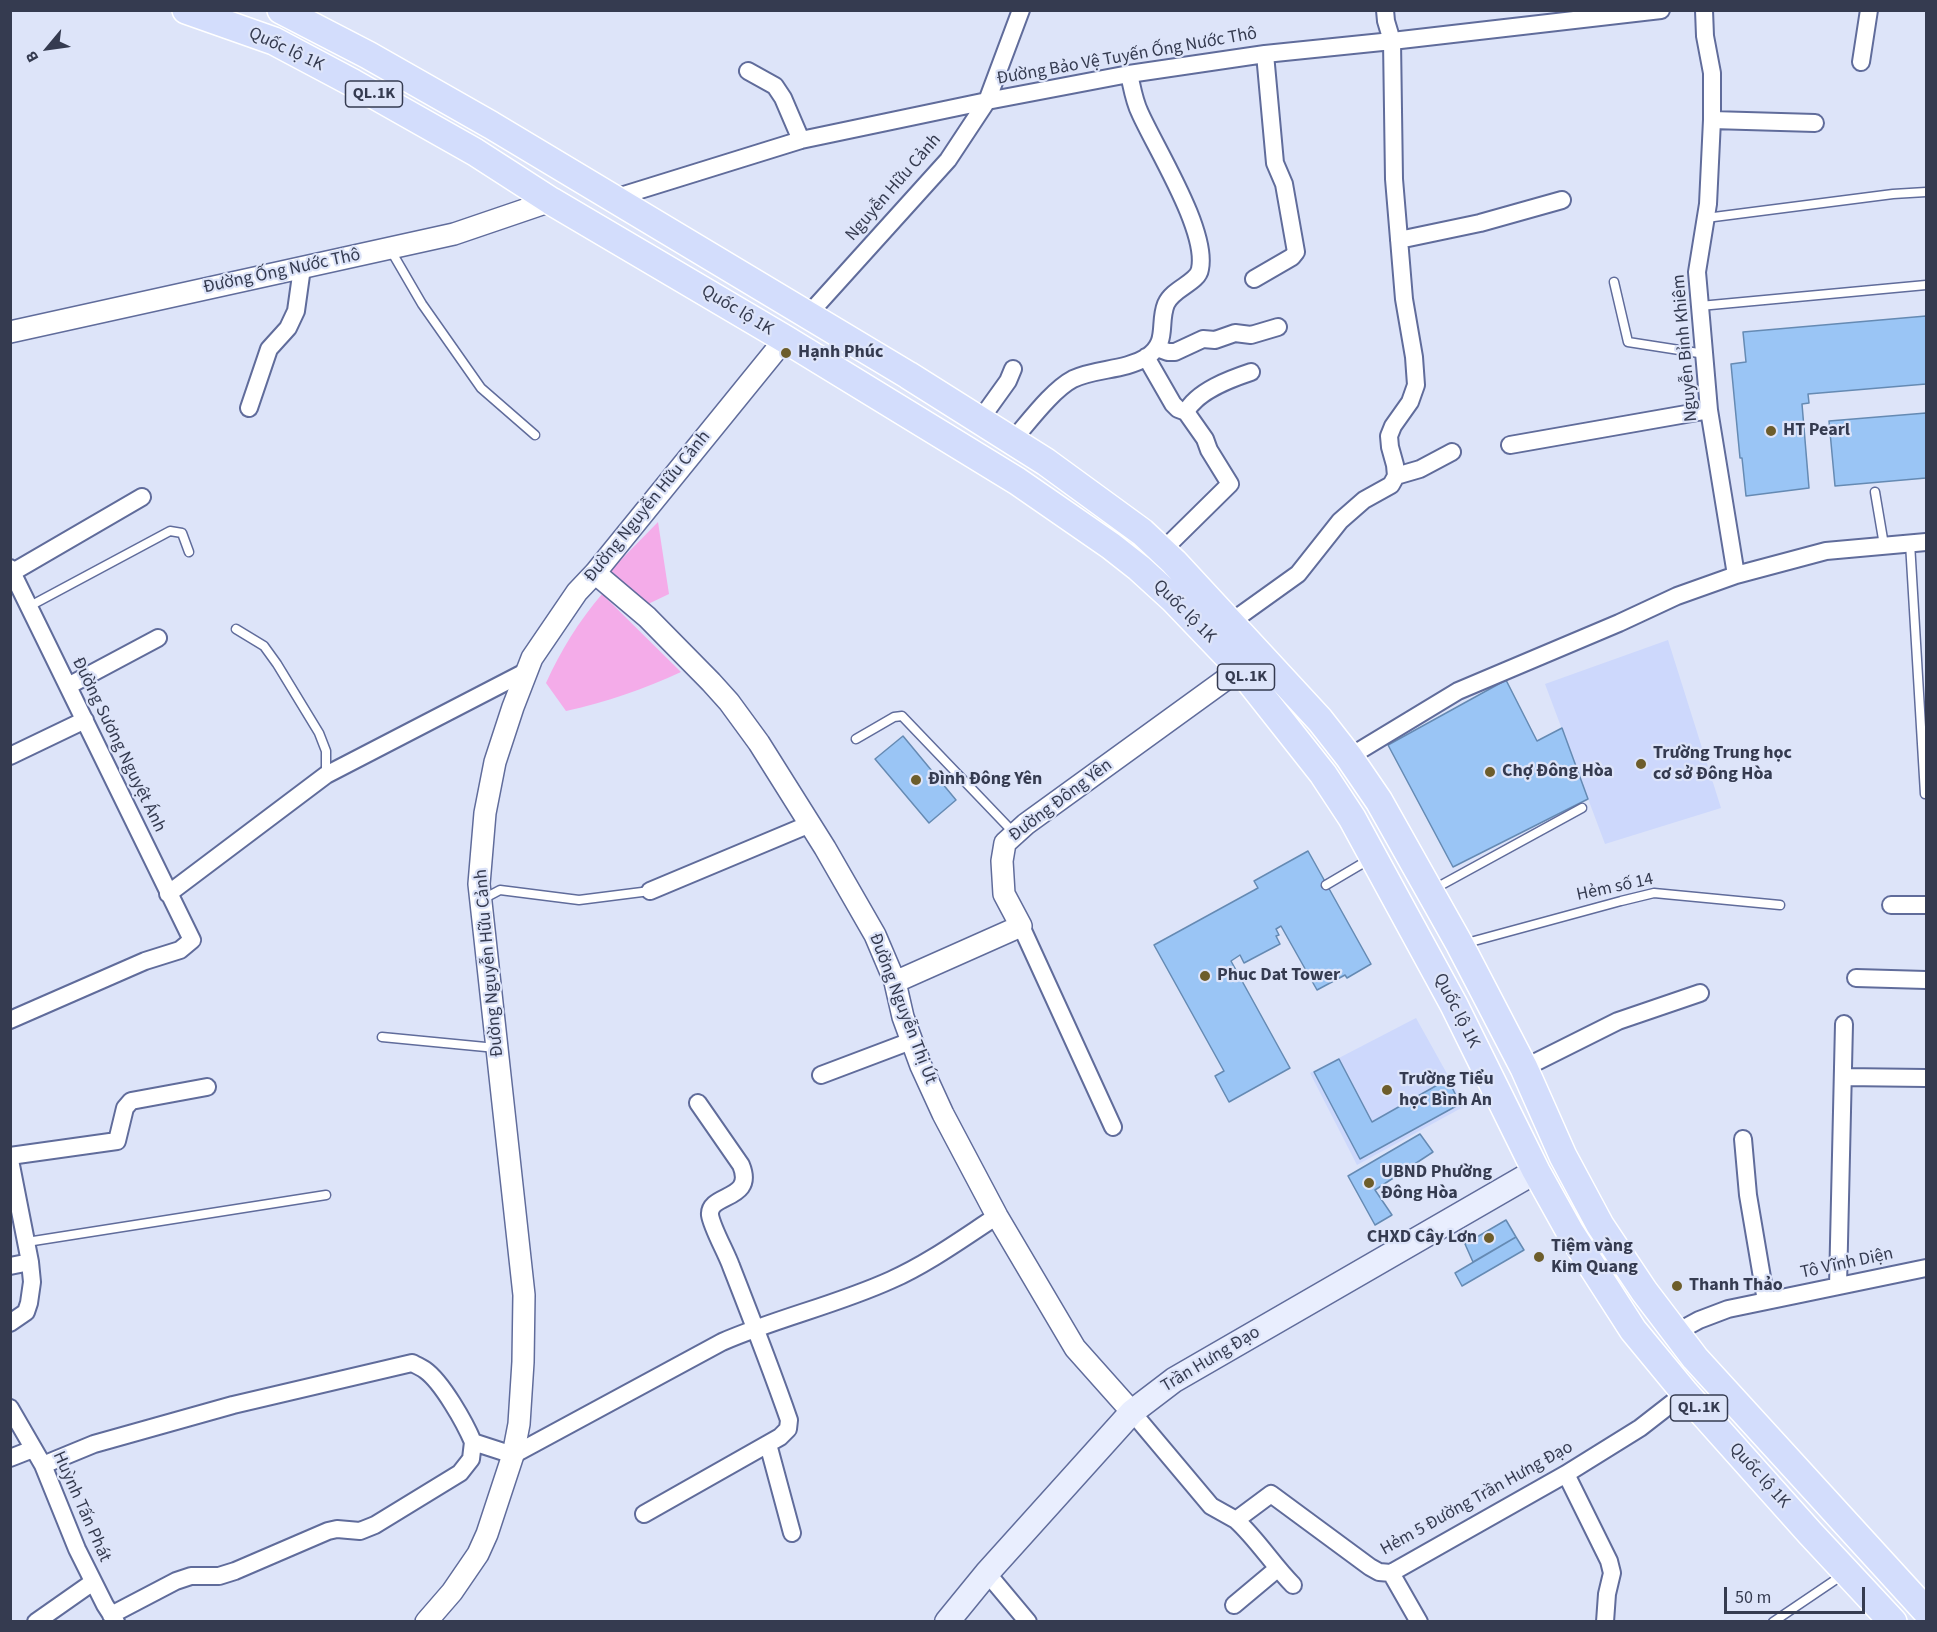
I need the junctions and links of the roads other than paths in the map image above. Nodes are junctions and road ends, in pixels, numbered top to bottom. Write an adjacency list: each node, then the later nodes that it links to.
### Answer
1 (281, 10): 18 (main road, Quốc lộ 1K / QL.1K)
2 (1385, 10): 8 (street)
3 (1661, 10): 8 (street, Đường Bảo Vệ Tuyến Ống Nước Thô)
4 (1704, 10): 14 (street, Nguyễn Bỉnh Khiêm)
5 (1869, 10): 10 (street)
6 (187, 11): 20 (main road, Quốc lộ 1K / QL.1K)
7 (1018, 12): 13 (street, Nguyễn Hữu Cảnh)
8 (1392, 41): 9 (street, Đường Bảo Vệ Tuyến Ống Nước Thô); 22 (street)
9 (1265, 54): 12 (street, Đường Bảo Vệ Tuyến Ống Nước Thô); 25 (street)
10 (1861, 62)
11 (748, 71): 16 (street)
12 (1129, 74): 13 (street, Đường Bảo Vệ Tuyến Ống Nước Thô); 33 (street)
13 (987, 101): 16 (street, Đường Bảo Vệ Tuyến Ống Nước Thô); 29 (street, Nguyễn Hữu Cảnh)
14 (1712, 120): 15 (street); 21 (street, Nguyễn Bỉnh Khiêm)
15 (1815, 123)
16 (801, 140): 18 (street, Đường Bảo Vệ Tuyến Ống Nước Thô)
17 (1926, 192): 21 (lane)
18 (611, 199): 29 (main road, Quốc lộ 1K)
19 (1562, 200): 22 (street)
20 (551, 201): 23 (street, Đường Ống Nước Thô); 32 (main road, Quốc lộ 1K / QL.1K)
21 (1706, 218): 28 (street, Nguyễn Bỉnh Khiêm)
22 (1399, 240): 45 (street)
23 (390, 248): 24 (street, Đường Ống Nước Thô); 41 (lane)
24 (302, 268): 31 (street, Đường Ống Nước Thô); 37 (street)
25 (1254, 279)
26 (1614, 282): 34 (lane)
27 (1926, 285): 28 (lane)
28 (1700, 306): 34 (street, Nguyễn Bỉnh Khiêm)
29 (808, 315): 40 (main road, Quốc lộ 1K / QL.1K)
30 (1278, 327): 33 (street)
31 (10, 332)
32 (784, 339): 53 (street, Đường Nguyễn Hữu Cảnh); 59 (main road, Quốc lộ 1K / QL.1K)
33 (1152, 352): 39 (street); 42 (street)
34 (1705, 354): 38 (street, Nguyễn Bỉnh Khiêm)
35 (1013, 369): 40 (street)
36 (1251, 372): 39 (street)
37 (249, 408)
38 (1709, 410): 43 (street); 54 (street, Nguyễn Bỉnh Khiêm)
39 (1186, 412): 50 (street)
40 (980, 420): 42 (main road, Quốc lộ 1K / QL.1K)
41 (535, 435)
42 (1012, 441): 50 (main road, Quốc lộ 1K / QL.1K)
43 (1510, 445)
44 (1452, 452): 45 (street)
45 (1396, 476): 56 (street)
46 (1875, 492): 49 (lane)
47 (141, 497): 52 (street)
48 (1918, 542): 49 (street); 68 (lane)
49 (1884, 545): 54 (street)
50 (1162, 551): 56 (main road, Quốc lộ 1K / QL.1K)
51 (189, 552): 55 (lane)
52 (12, 570): 55 (street, Đường Sương Nguyệt Ánh)
53 (595, 573): 60 (street, Đường Nguyễn Hữu Cảnh); 70 (street, Đường Nguyễn Thị Út)
54 (1736, 574): 65 (street)
55 (30, 606): 61 (street, Đường Sương Nguyệt Ánh)
56 (1231, 622): 65 (main road, Quốc lộ 1K / QL.1K)
57 (236, 629): 67 (lane)
58 (158, 638): 61 (street)
59 (1240, 669): 66 (main road, Quốc lộ 1K / QL.1K); 71 (street, Đường Đông Yên)
60 (527, 671): 67 (street); 77 (street, Đường Nguyễn Hữu Cảnh)
61 (68, 686): 62 (street, Đường Sương Nguyệt Ánh)
62 (85, 720): 64 (street); 76 (street, Đường Sương Nguyệt Ánh)
63 (856, 739): 71 (lane)
64 (10, 756)
65 (1349, 757): 66 (main road); 75 (main road, Quốc lộ 1K / QL.1K)
66 (1323, 774): 72 (main road, Quốc lộ 1K / QL.1K)
67 (326, 775): 76 (street)
68 (1926, 794)
69 (1582, 808): 75 (lane)
70 (810, 824): 74 (street); 85 (street, Đường Nguyễn Thị Út)
71 (1015, 834): 81 (street, Đường Đông Yên)
72 (1374, 857): 73 (lane); 102 (main road, Quốc lộ 1K / QL.1K)
73 (1326, 885)
74 (650, 891): 77 (lane)
75 (1431, 891): 82 (main road, Quốc lộ 1K / QL.1K)
76 (168, 894): 87 (street, Đường Sương Nguyệt Ánh)
77 (481, 900): 91 (street, Đường Nguyễn Hữu Cảnh)
78 (1780, 905): 82 (lane, Hẻm số 14)
79 (1891, 905): 80 (street)
80 (1926, 905)
81 (1021, 926): 85 (street); 98 (street)
82 (1460, 945): 92 (main road, Quốc lộ 1K / QL.1K)
83 (1856, 978): 84 (street)
84 (1926, 980)
85 (895, 982): 90 (street, Đường Nguyễn Thị Út)
86 (1700, 993): 92 (street)
87 (10, 1020)
88 (1844, 1024): 94 (street)
89 (382, 1037): 91 (lane)
90 (911, 1041): 93 (street); 104 (street, Đường Nguyễn Thị Út)
91 (496, 1048): 121 (street, Đường Nguyễn Hữu Cảnh)
92 (1524, 1068): 100 (main road, Quốc lộ 1K / QL.1K)
93 (821, 1075)
94 (1843, 1077): 95 (street); 109 (street)
95 (1926, 1078)
96 (207, 1087): 101 (street)
97 (698, 1102): 112 (street)
98 (1113, 1127)
99 (1743, 1138): 110 (street)
100 (1563, 1156): 102 (main road); 113 (main road, Quốc lộ 1K / QL.1K)
101 (10, 1158): 105 (street)
102 (1536, 1171): 114 (main road, Quốc lộ 1K / QL.1K); 117 (main road, Trần Hưng Đạo)
103 (326, 1195): 105 (lane)
104 (997, 1216): 112 (street); 117 (street, Đường Nguyễn Thị Út)
105 (20, 1234): 106 (street)
106 (30, 1262): 107 (street); 111 (street)
107 (10, 1266)
108 (1926, 1268): 109 (street, Tô Vĩnh Diện)
109 (1838, 1286): 110 (street, Tô Vĩnh Diện)
110 (1766, 1301): 113 (street, Tô Vĩnh Diện)
111 (10, 1323)
112 (755, 1328): 119 (street); 121 (street)
113 (1675, 1333): 114 (main road); 135 (main road, Quốc lộ 1K / QL.1K)
114 (1649, 1352): 115 (main road, Quốc lộ 1K / QL.1K)
115 (1685, 1393): 124 (street, Hẻm 5 Đường Trần Hưng Đạo); 129 (main road, Quốc lộ 1K / QL.1K)
116 (10, 1408): 120 (street, Huỳnh Tấn Phát)
117 (1132, 1412): 126 (street); 130 (main road, Trần Hưng Đạo)
118 (473, 1442): 121 (street); 123 (street); 136 (street)
119 (768, 1444): 125 (street); 127 (street)
120 (33, 1449): 122 (street); 123 (street, Huỳnh Tấn Phát)
121 (513, 1455): 138 (street, Đường Nguyễn Hữu Cảnh)
122 (10, 1458)
123 (43, 1465): 132 (street, Huỳnh Tấn Phát)
124 (1566, 1474): 131 (street, Hẻm 5 Đường Trần Hưng Đạo); 142 (street)
125 (644, 1514)
126 (1236, 1520): 128 (street); 131 (street, Hẻm 5 Đường Trần Hưng Đạo)
127 (792, 1533)
128 (1277, 1569): 133 (street); 134 (street)
129 (1847, 1572): 143 (lane); 144 (main road, Quốc lộ 1K / QL.1K)
130 (987, 1573): 139 (main road, Trần Hưng Đạo); 140 (street)
131 (1390, 1573): 141 (street)
132 (93, 1582): 136 (street, Huỳnh Tấn Phát); 137 (street)
133 (1293, 1585)
134 (1234, 1605)
135 (1926, 1611)
136 (113, 1618)
137 (36, 1622)
138 (426, 1622)
139 (947, 1622)
140 (1028, 1622)
141 (1419, 1622)
142 (1605, 1622)
143 (1773, 1622)
144 (1893, 1622)

